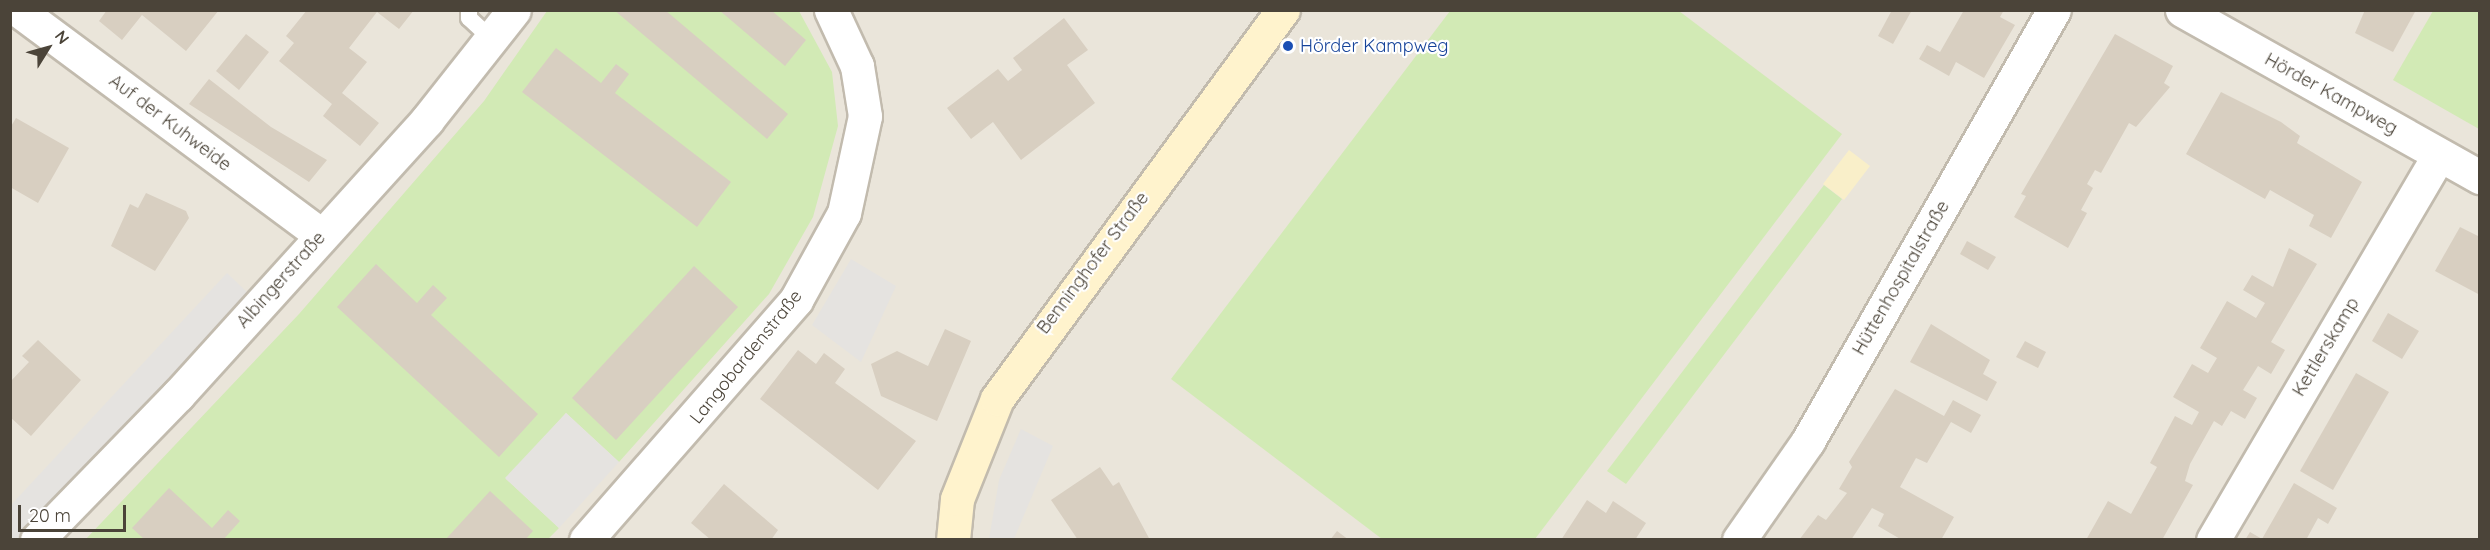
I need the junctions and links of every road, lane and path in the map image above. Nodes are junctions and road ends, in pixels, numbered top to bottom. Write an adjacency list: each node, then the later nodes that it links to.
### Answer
1 (18, 10): 11 (street, Auf der Kuhweide)
2 (469, 10): 8 (lane)
3 (514, 10): 8 (street, Albingerstraße)
4 (831, 10): 13 (street, Langobardenstraße)
5 (1283, 10): 14 (main road, Benninghofer Straße)
6 (2054, 10): 15 (street, Hüttenhospitalstraße)
7 (2182, 10): 9 (street, Hörder Kampweg)
8 (493, 40): 11 (street, Albingerstraße)
9 (2439, 155): 10 (street, Hörder Kampweg); 16 (street, Kettlerskamp)
10 (2480, 177)
11 (321, 235): 12 (street, Albingerstraße)
12 (37, 540)
13 (586, 540)
14 (953, 540)
15 (1739, 540)
16 (2213, 540)

